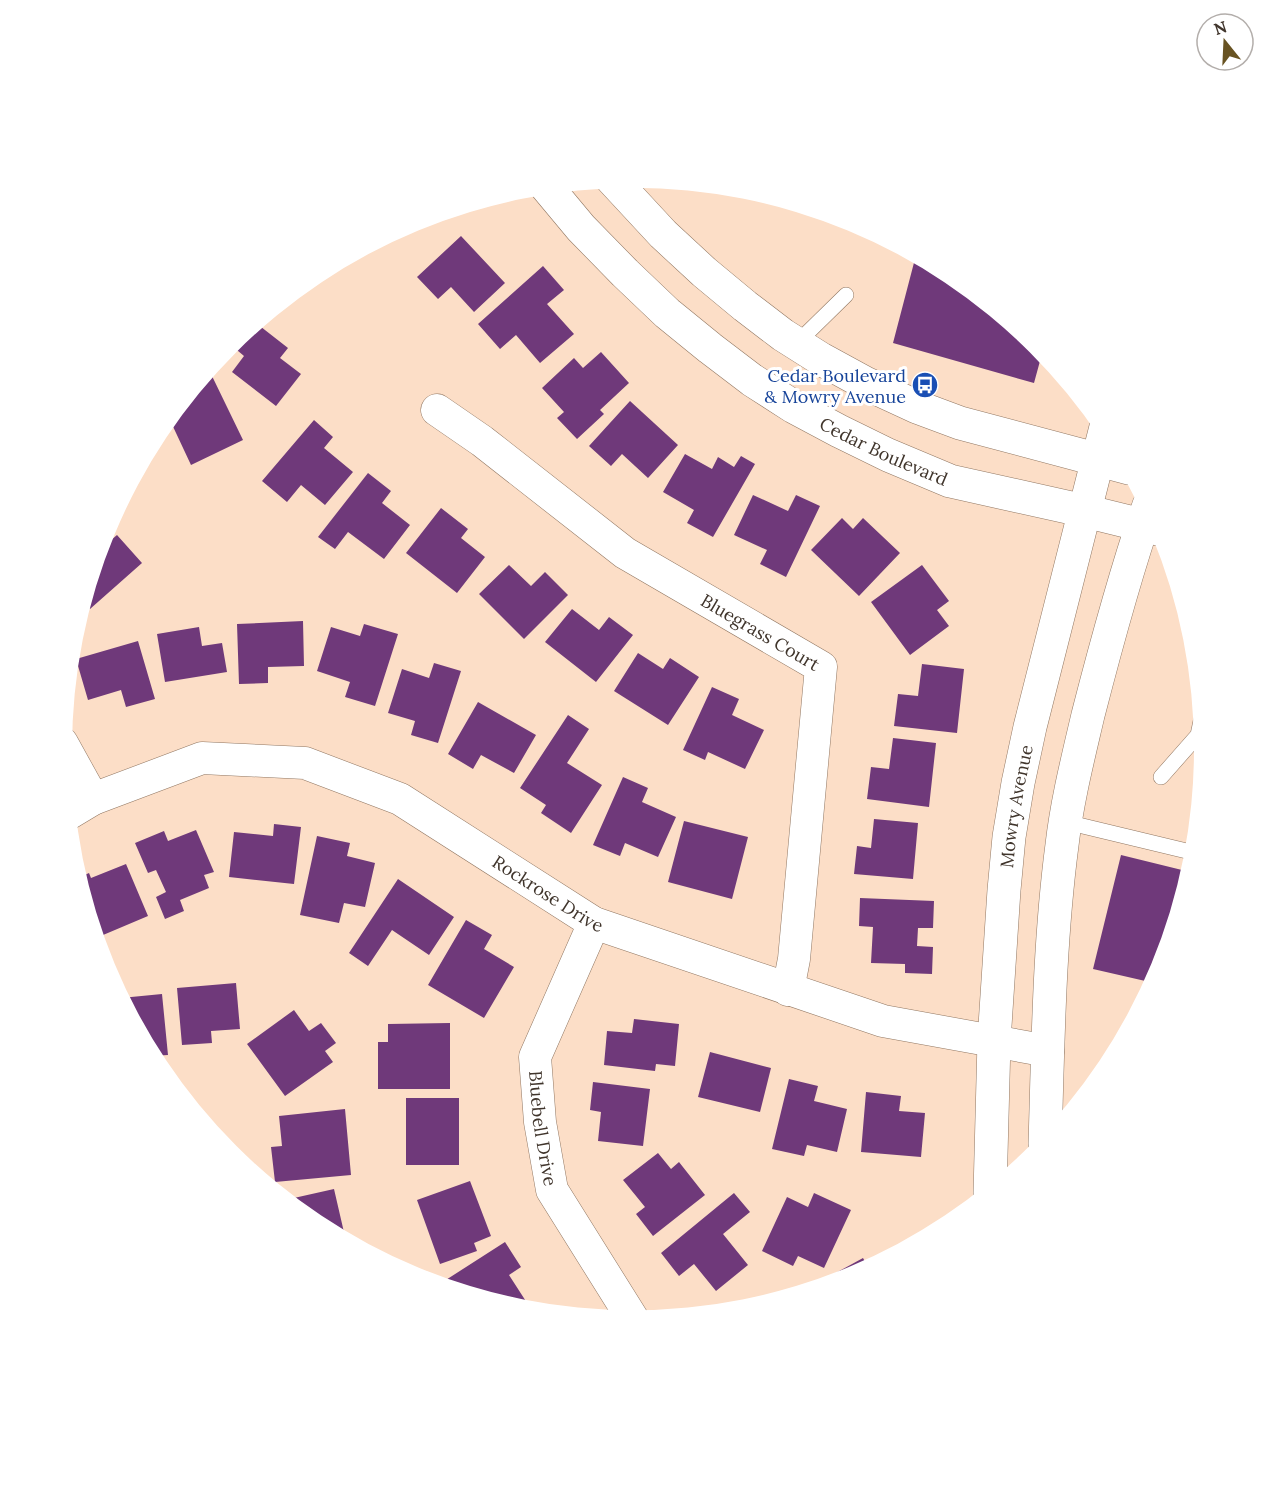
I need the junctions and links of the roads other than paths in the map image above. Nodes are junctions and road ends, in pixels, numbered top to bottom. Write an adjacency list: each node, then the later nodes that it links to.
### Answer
1 (620, 188): 4 (main road)
2 (552, 193): 9 (main road, Cedar Boulevard)
3 (846, 295): 4 (lane)
4 (797, 344): 7 (main road)
5 (436, 410): 19 (street, Bluegrass Court)
6 (1102, 441): 7 (main road, Mowry Avenue)
7 (1097, 460): 8 (main road); 9 (main road, Mowry Avenue)
8 (1118, 465)
9 (1085, 510): 10 (main road, Cedar Boulevard); 20 (main road, Mowry Avenue)
10 (1145, 519)
11 (1149, 527): 16 (main road)
12 (1195, 739): 13 (lane)
13 (1161, 777)
14 (73, 779): 15 (street)
15 (81, 806): 18 (street, Rockrose Drive)
16 (1066, 822): 17 (lane); 21 (main road)
17 (1185, 851)
18 (594, 923): 19 (street, Rockrose Drive); 24 (street, Bluebell Drive)
19 (788, 990): 20 (street, Rockrose Drive)
20 (994, 1041): 21 (street, Rockrose Drive); 23 (main road, Mowry Avenue)
21 (1048, 1051): 22 (main road)
22 (1045, 1130)
23 (990, 1182)
24 (627, 1310)

